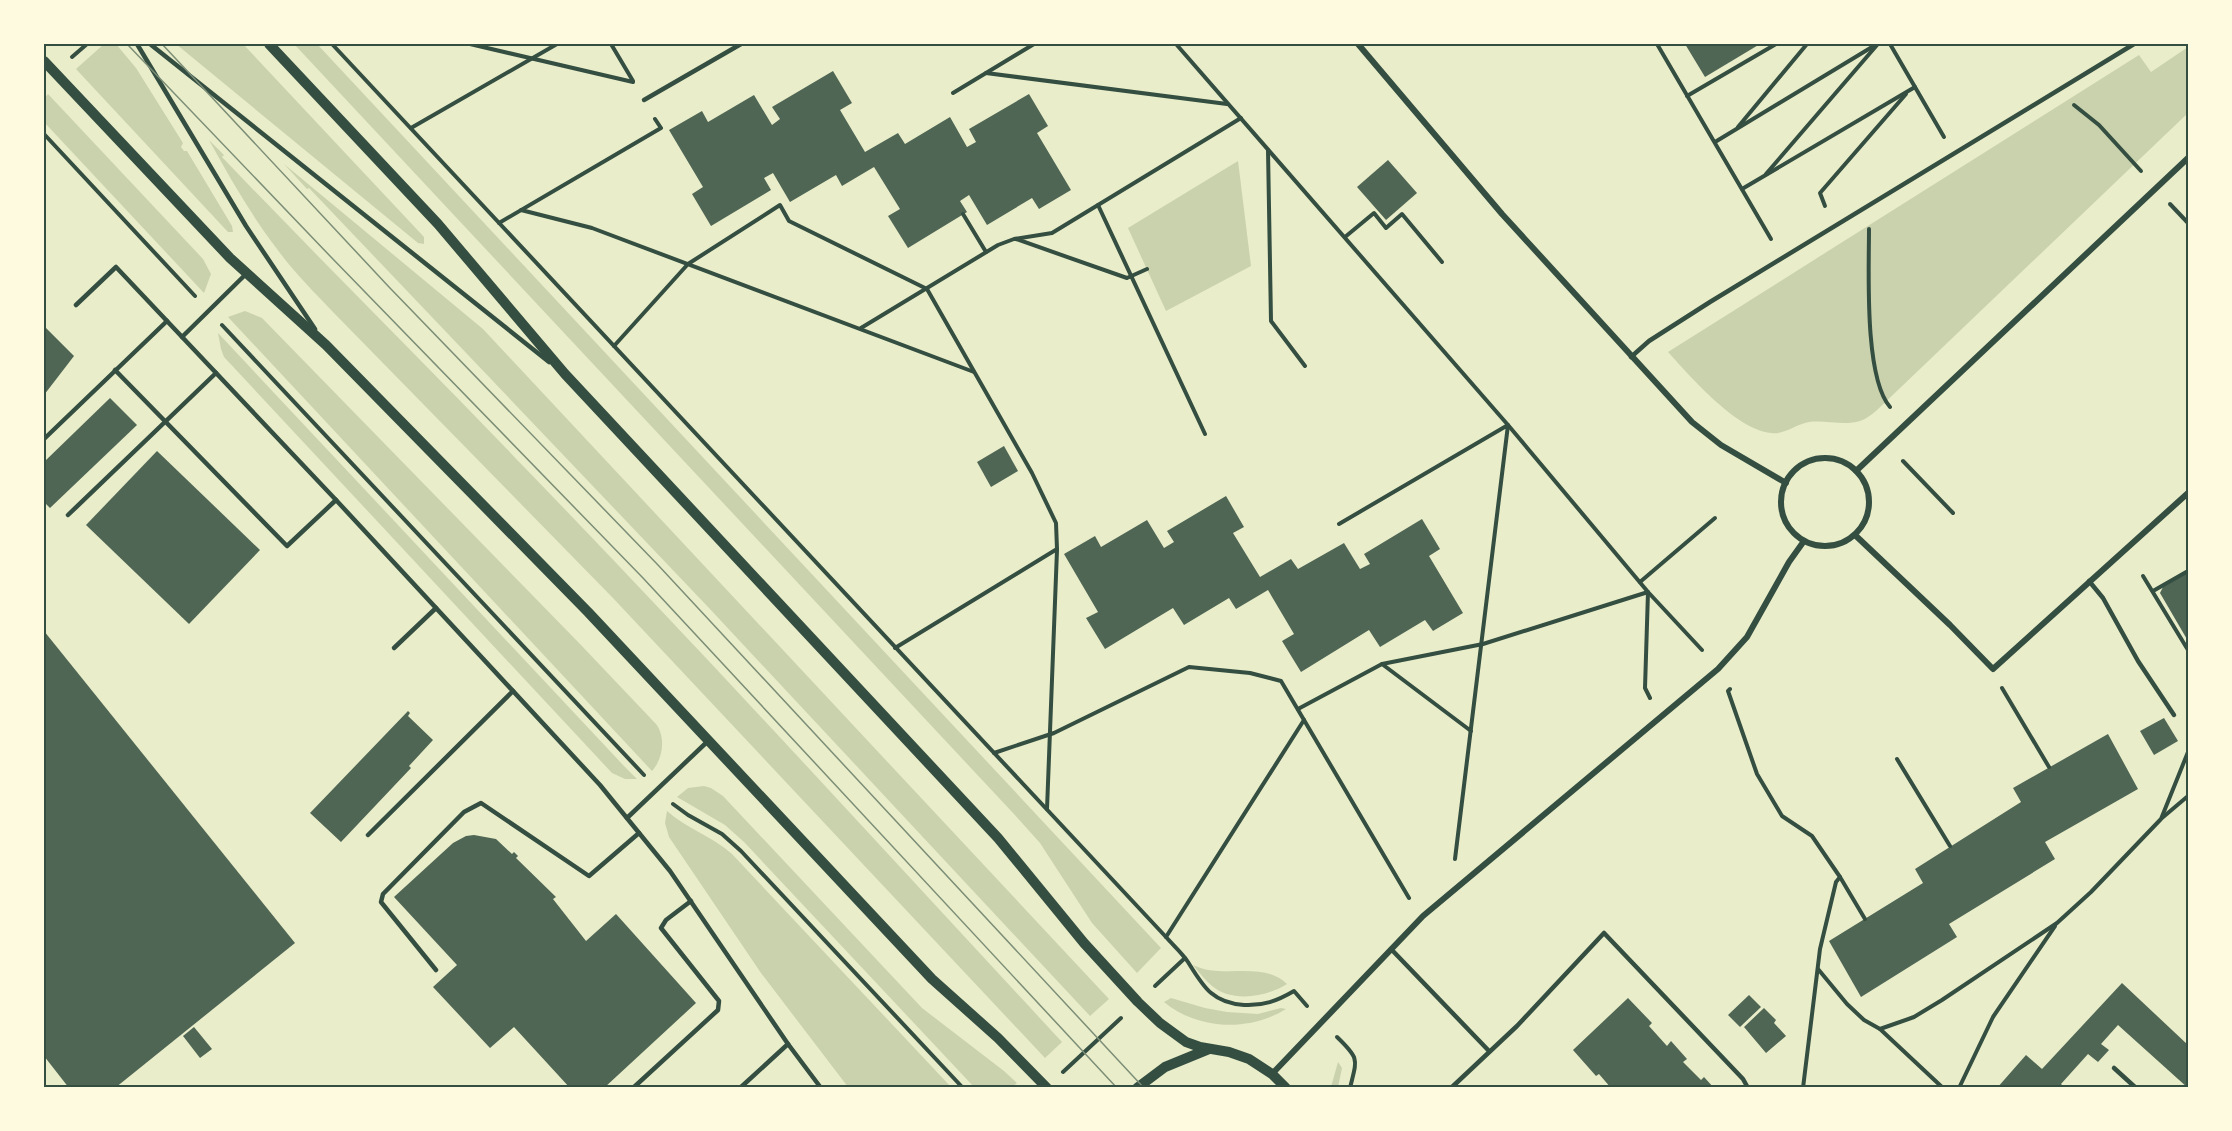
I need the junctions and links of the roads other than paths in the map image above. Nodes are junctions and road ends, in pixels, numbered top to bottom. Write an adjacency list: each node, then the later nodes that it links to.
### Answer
1 (137, 44): 14 (lane)
2 (150, 44): 18 (lane)
3 (269, 44): 18 (street)
4 (741, 44): 8 (lane)
5 (1358, 44): 15 (street)
6 (2134, 44): 15 (lane)
7 (44, 62): 10 (street)
8 (644, 100)
9 (2188, 158): 21 (street)
10 (247, 274): 13 (lane); 14 (street)
11 (76, 305): 12 (lane)
12 (167, 321): 13 (lane); 16 (lane)
13 (182, 337): 17 (lane)
14 (326, 345): 33 (street)
15 (1631, 357): 22 (street)
16 (115, 370): 19 (lane); 20 (lane)
17 (216, 373): 19 (lane); 24 (lane)
18 (570, 379): 41 (street)
19 (165, 422): 24 (lane); 25 (lane)
20 (44, 439)
21 (1856, 471): 22 (street); 26 (street)
22 (1786, 483): 27 (street)
23 (2188, 493): 28 (street)
24 (336, 500): 29 (lane)
25 (68, 515)
26 (1855, 535): 27 (street); 28 (street)
27 (1804, 541): 38 (street)
28 (2089, 581): 32 (lane)
29 (436, 608): 30 (lane); 31 (lane)
30 (394, 648)
31 (513, 691): 34 (lane); 36 (lane)
32 (2174, 715)
33 (709, 740): 34 (lane); 48 (street)
34 (627, 818): 35 (lane)
35 (639, 833): 37 (lane); 39 (lane)
36 (368, 835)
37 (691, 901): 40 (lane); 45 (lane)
38 (1391, 949): 42 (lane); 44 (street)
39 (436, 970)
40 (788, 1044): 46 (lane); 47 (lane)
41 (1212, 1048): 44 (street); 49 (street)
42 (1489, 1051): 51 (lane); 52 (lane)
43 (2115, 1068): 53 (lane)
44 (1272, 1074): 50 (street)
45 (633, 1088)
46 (740, 1088)
47 (821, 1088)
48 (1047, 1088)
49 (1137, 1088)
50 (1286, 1088)
51 (1451, 1088)
52 (1748, 1088)
53 (2136, 1088)

